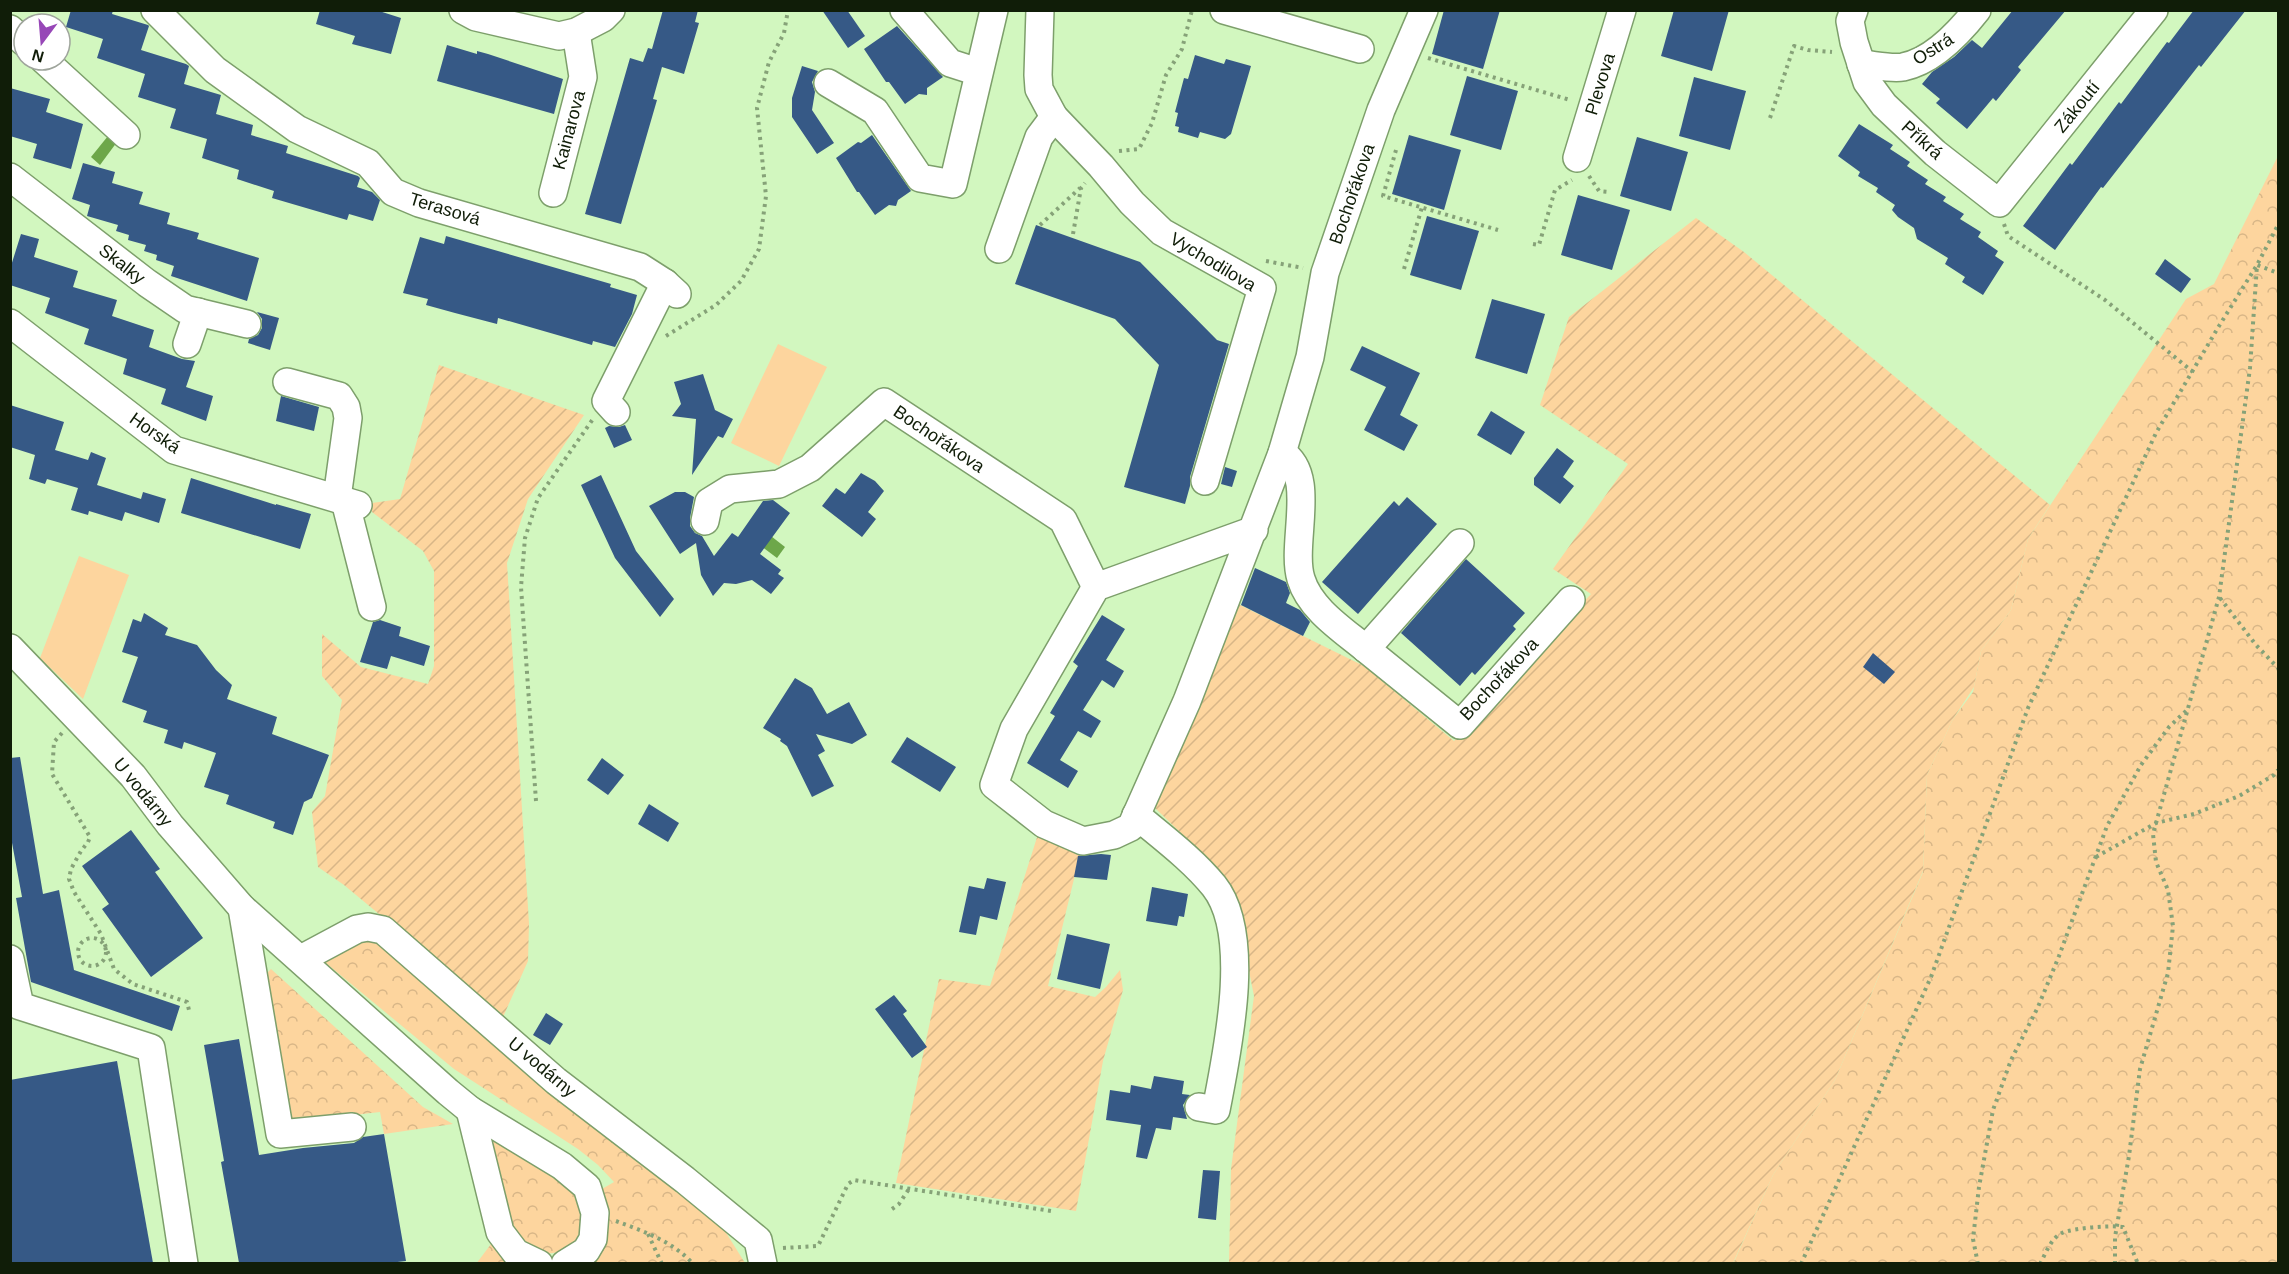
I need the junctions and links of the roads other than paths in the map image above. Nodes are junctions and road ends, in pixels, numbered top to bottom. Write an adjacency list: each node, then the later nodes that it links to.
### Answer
1 (155, 10): 32 (street, Terasová)
2 (463, 10): 14 (street)
3 (611, 10): 14 (street)
4 (904, 10): 18 (street)
5 (994, 10): 18 (street)
6 (1040, 10): 20 (street, Vychodilova)
7 (1224, 10): 13 (street)
8 (1424, 10): 33 (street, Bochořákova)
9 (1622, 10): 22 (street, Plevova)
10 (1854, 10): 16 (street)
11 (1977, 10): 16 (street, Ostrá)
12 (2154, 10): 25 (street, Zákoutí)
13 (1263, 16): 15 (street)
14 (576, 32): 24 (street, Kainarova)
15 (1360, 49)
16 (1858, 53): 25 (street, Příkrá)
17 (57, 72): 21 (street)
18 (978, 72): 19 (street)
19 (828, 83)
20 (1054, 117): 26 (street); 34 (street, Vychodilova)
21 (126, 135)
22 (1577, 158)
23 (10, 177): 27 (street, Skalky)
24 (553, 193)
25 (1999, 203)
26 (999, 249)
27 (198, 312): 29 (street, Skalky); 30 (street)
28 (10, 323): 35 (street, Horská)
29 (247, 324)
30 (187, 344)
31 (287, 382): 35 (street)
32 (611, 406)
33 (1282, 453): 37 (street, Bochořákova); 43 (street, Bochořákova)
34 (1205, 481)
35 (347, 501): 41 (street)
36 (705, 521): 39 (street, Bochořákova)
37 (1254, 530): 39 (street); 44 (street, Bochořákova)
38 (1460, 543): 43 (street)
39 (1096, 587): 44 (street)
40 (1571, 600): 43 (street, Bochořákova)
41 (372, 607)
42 (10, 648): 45 (street, U vodárny)
43 (1366, 649)
44 (1136, 815): 48 (street)
45 (242, 908): 47 (street, U vodárny); 50 (street)
46 (10, 959): 52 (street)
47 (301, 959): 49 (street, U vodárny); 51 (street, U vodárny)
48 (1198, 1107)
49 (470, 1110): 53 (street); 54 (street, U vodárny)
50 (352, 1127)
51 (769, 1256)
52 (184, 1263)
53 (539, 1263)
54 (565, 1263)

